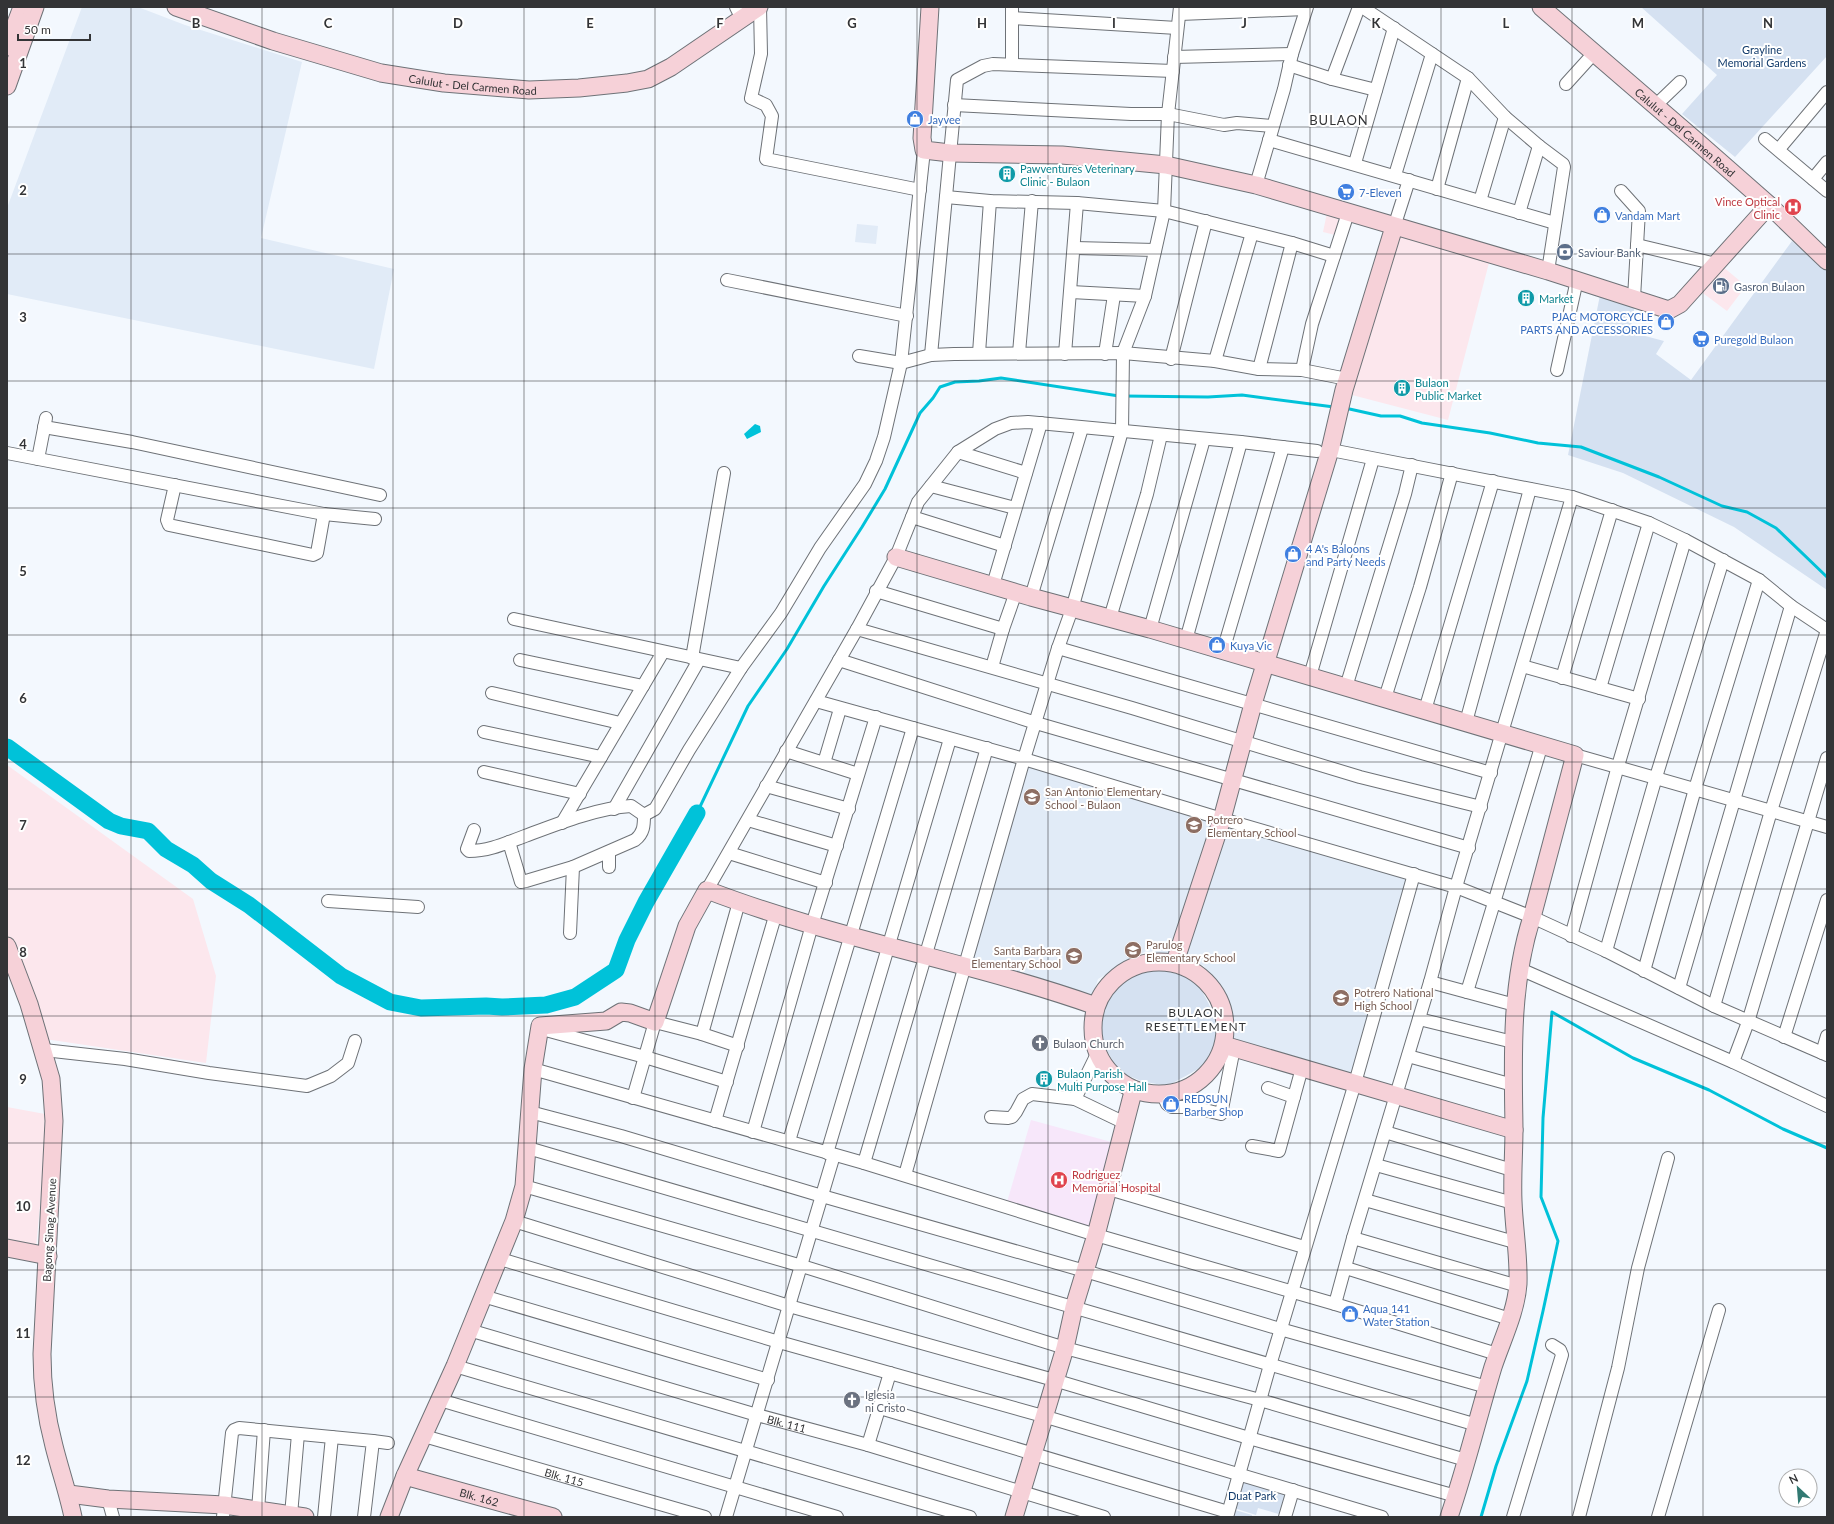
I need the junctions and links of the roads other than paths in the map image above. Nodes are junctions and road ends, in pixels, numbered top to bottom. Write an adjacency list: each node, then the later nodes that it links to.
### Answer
1 (22, 7): 13 (street)
2 (35, 7): 24 (street)
3 (176, 7): 8 (street, Calulut - Del Carmen Road)
4 (930, 7): 36 (street)
5 (1360, 7): 12 (street); 21 (street)
6 (1541, 7): 14 (street, Calulut - Del Carmen Road)
7 (1307, 8): 9 (street); 17 (street)
8 (750, 10): 46 (street)
9 (1180, 10): 11 (street)
10 (1012, 13): 11 (street); 18 (street)
11 (1177, 28): 16 (street)
12 (1394, 28): 15 (street); 25 (street)
13 (7, 47)
14 (1595, 52): 23 (street); 28 (street, Calulut - Del Carmen Road)
15 (1432, 54): 20 (street); 41 (street)
16 (1174, 57): 17 (street); 19 (street)
17 (1290, 60): 21 (street); 31 (street)
18 (1012, 64): 19 (street); 27 (street)
19 (1173, 71): 29 (street)
20 (1468, 78): 30 (street); 45 (street)
21 (1332, 79): 25 (street)
22 (1680, 82): 28 (street)
23 (1566, 84)
24 (7, 86)
25 (1376, 90): 39 (street)
26 (1827, 92): 35 (street)
27 (954, 104): 29 (street); 37 (street)
28 (1655, 106): 54 (street, Calulut - Del Carmen Road)
29 (1168, 114): 31 (street); 40 (street)
30 (1505, 117): 34 (street); 52 (street)
31 (1272, 126): 33 (street)
32 (1765, 139): 35 (street)
33 (1269, 140): 39 (street); 44 (street)
34 (1539, 146): 57 (street); 59 (street)
35 (1779, 149): 42 (street)
36 (924, 150): 37 (street); 46 (street)
37 (950, 153): 40 (street); 49 (street)
38 (1827, 162): 42 (street)
39 (1355, 163): 41 (street)
40 (1166, 165): 44 (street); 55 (street)
41 (1395, 175): 43 (street)
42 (1813, 179): 48 (street)
43 (1409, 180): 45 (street); 60 (street)
44 (1256, 185): 56 (street)
45 (1437, 189): 52 (street)
46 (920, 190): 76 (street)
47 (1621, 191): 63 (street)
48 (1827, 191)
49 (946, 197): 50 (street); 82 (street)
50 (990, 201): 51 (street); 77 (street)
51 (1032, 201): 53 (street); 78 (street)
52 (1480, 201): 57 (street)
53 (1077, 203): 55 (street); 64 (street)
54 (1769, 205): 67 (street, Calulut - Del Carmen Road); 68 (street)
55 (1164, 211): 58 (street); 65 (street)
56 (1348, 213): 60 (street); 66 (street)
57 (1518, 213): 59 (street)
58 (1206, 221): 61 (street); 84 (street)
59 (1555, 223): 69 (street)
60 (1394, 226): 69 (street); 90 (street)
61 (1252, 232): 62 (street); 85 (street)
62 (1292, 243): 66 (street); 87 (street)
63 (1637, 245): 68 (street); 75 (street)
64 (1075, 248): 65 (street); 72 (street)
65 (1155, 250): 74 (street)
66 (1334, 256): 88 (street)
67 (1827, 261)
68 (1716, 264): 75 (street)
69 (1548, 271): 71 (street)
70 (727, 280): 76 (street)
71 (1577, 280): 75 (street); 89 (street)
72 (1071, 292): 73 (street); 80 (street)
73 (1114, 295): 74 (street); 81 (street)
74 (1145, 296): 79 (street)
75 (1634, 298)
76 (907, 316): 86 (street)
77 (979, 353): 78 (street); 82 (street)
78 (1019, 353): 80 (street)
79 (1123, 353): 81 (street); 84 (street); 93 (street)
80 (1065, 354): 81 (street)
81 (1105, 354)
82 (931, 355): 86 (street)
83 (859, 356): 86 (street)
84 (1171, 359): 85 (street)
85 (1215, 361): 87 (street)
86 (902, 363): 146 (street)
87 (1259, 369): 88 (street)
88 (1302, 370): 90 (street)
89 (1557, 370)
90 (1345, 384): 143 (street)
91 (1042, 423): 92 (street); 100 (street); 106 (street)
92 (1082, 428): 93 (street); 127 (street)
93 (1122, 431): 94 (street); 129 (street)
94 (1161, 435): 95 (street); 130 (street)
95 (1204, 439): 96 (street); 134 (street)
96 (1241, 442): 97 (street); 136 (street)
97 (1283, 447): 98 (street); 138 (street)
98 (1317, 451)
99 (1336, 451): 103 (street)
100 (958, 452): 106 (street); 110 (street)
101 (7, 453): 102 (street)
102 (38, 459): 109 (street); 112 (street)
103 (1373, 459): 104 (street); 147 (street)
104 (1412, 465): 107 (street); 151 (street)
105 (724, 473): 140 (street)
106 (1026, 473): 114 (street)
107 (1452, 473): 108 (street); 154 (street)
108 (1494, 481): 111 (street); 159 (street)
109 (175, 485): 116 (street); 116 (street)
110 (931, 486): 114 (street); 117 (street)
111 (1530, 489): 113 (street); 161 (street)
112 (380, 495)
113 (1572, 497): 115 (street); 144 (street)
114 (1015, 508): 121 (street)
115 (1612, 510): 119 (street); 148 (street)
116 (324, 514): 118 (street)
117 (912, 517): 121 (street); 122 (street)
118 (375, 519)
119 (1649, 523): 120 (street); 152 (street)
120 (1686, 540): 123 (street); 155 (street)
121 (1005, 546): 125 (street)
122 (896, 557): 125 (street); 126 (street)
123 (1723, 560): 124 (street); 181 (street)
124 (1759, 580): 128 (street); 184 (street)
125 (993, 585): 127 (street)
126 (876, 592): 132 (street); 133 (street)
127 (1024, 594): 129 (street); 133 (street)
128 (1792, 606): 135 (street); 186 (street)
129 (1072, 609): 130 (street); 137 (street)
130 (1110, 618): 134 (street)
131 (514, 619): 139 (street)
132 (857, 629): 142 (street); 145 (street)
133 (1003, 629): 145 (street)
134 (1150, 629): 136 (street)
135 (1827, 630): 190 (street)
136 (1186, 640): 138 (street)
137 (1058, 648): 149 (street); 157 (street)
138 (1223, 651): 143 (street)
139 (663, 652): 140 (street); 150 (street)
140 (695, 659): 146 (street); 188 (street)
141 (520, 660): 150 (street)
142 (839, 660): 156 (street); 163 (street)
143 (1266, 663): 147 (street); 157 (street)
144 (1522, 666): 148 (street); 166 (street)
145 (992, 667): 149 (street)
146 (741, 668): 191 (street)
147 (1310, 676): 151 (street)
148 (1562, 678): 152 (street)
149 (1047, 683): 163 (street); 168 (street)
150 (643, 686): 162 (street)
151 (1346, 687): 154 (street)
152 (1600, 688): 155 (street)
153 (492, 693): 162 (street)
154 (1385, 698): 159 (street)
155 (1639, 699): 177 (street)
156 (816, 701): 158 (street); 171 (street)
157 (1254, 704): 168 (street); 179 (street)
158 (840, 709): 160 (street); 176 (street)
159 (1424, 710): 161 (street)
160 (876, 718): 164 (street); 180 (street)
161 (1466, 722): 166 (street)
162 (620, 723): 173 (street)
163 (1036, 723): 174 (street); 182 (street)
164 (913, 728): 167 (street); 218 (street)
165 (484, 732): 173 (street)
166 (1503, 732): 169 (street); 179 (street)
167 (950, 739): 170 (street); 221 (street)
168 (1243, 742): 182 (street); 187 (street)
169 (1542, 744): 172 (street); 212 (street)
170 (987, 748): 174 (street); 223 (street)
171 (786, 751): 176 (street); 183 (street)
172 (1575, 755): 177 (street); 215 (street)
173 (601, 757): 185 (street)
174 (1024, 758): 192 (street); 225 (street)
175 (1827, 758): 194 (street)
176 (824, 763): 180 (street)
177 (1618, 766): 181 (street); 219 (street)
178 (484, 772): 185 (street)
179 (1491, 773): 187 (street)
180 (858, 774): 189 (street)
181 (1656, 777): 184 (street); 222 (street)
182 (1232, 780): 192 (street); 200 (street)
183 (766, 786): 189 (street); 193 (street)
184 (1695, 789): 186 (street); 227 (street)
185 (580, 794): 195 (street)
186 (1733, 800): 190 (street); 229 (street)
187 (1481, 807): 200 (street)
188 (614, 809): 191 (street); 195 (street)
189 (849, 809): 199 (street)
190 (1771, 811): 194 (street); 233 (street)
191 (644, 815): 201 (street)
192 (1222, 819): 205 (street); 224 (street)
193 (748, 820): 199 (street); 202 (street)
194 (1808, 822): 196 (street); 236 (street)
195 (562, 823): 198 (street)
196 (1827, 827)
197 (474, 830): 198 (street)
198 (508, 842): 203 (street)
199 (837, 846): 206 (street)
200 (1468, 848): 207 (street)
201 (609, 852): 203 (street); 204 (street)
202 (729, 854): 206 (street); 208 (street)
203 (573, 867): 217 (street)
204 (609, 867)
205 (1414, 874): 207 (street); 254 (street)
206 (826, 883): 216 (street)
207 (1456, 887): 212 (street); 228 (street)
208 (707, 890): 211 (street); 235 (street)
209 (1827, 900): 240 (street)
210 (328, 901): 213 (street)
211 (739, 902): 214 (street); 238 (street)
212 (1496, 903): 215 (street); 230 (street)
213 (418, 907)
214 (776, 913): 216 (street); 243 (street)
215 (1532, 917): 219 (street); 226 (street)
216 (812, 925): 218 (street); 269 (street)
217 (570, 933)
218 (851, 935): 221 (street); 271 (street)
219 (1571, 936): 222 (street)
220 (7, 946): 245 (street, Bagong Sinag Avenue)
221 (888, 946): 223 (street); 274 (street)
222 (1606, 951): 227 (street)
223 (925, 956): 225 (street); 276 (street)
224 (1175, 962): 232 (street); 244 (street)
225 (964, 966): 232 (street); 279 (street)
226 (1520, 969): 231 (street); 250 (street)
227 (1644, 970): 229 (street)
228 (1430, 982): 230 (street); 234 (street)
229 (1679, 988): 233 (street)
230 (1467, 992): 231 (street)
231 (1515, 1005): 242 (street)
232 (1096, 1006): 246 (street)
233 (1714, 1006): 236 (street)
234 (1419, 1019): 242 (street); 248 (street)
235 (655, 1022): 237 (street); 238 (street); 249 (street)
236 (1748, 1022): 240 (street); 250 (street)
237 (539, 1029): 249 (street); 252 (street)
238 (702, 1034): 243 (street)
239 (1827, 1036): 247 (street)
240 (1784, 1037): 247 (street)
241 (355, 1041): 245 (street)
242 (1513, 1042): 255 (street)
243 (738, 1046): 253 (street)
244 (1229, 1046): 251 (street); 258 (street); 258 (street)
245 (44, 1050): 292 (street, Bagong Sinag Avenue)
246 (1098, 1052): 257 (street); 262 (street)
247 (1824, 1054)
248 (1408, 1056): 255 (street); 259 (street)
249 (645, 1057): 253 (street); 261 (street)
250 (1732, 1062): 263 (street)
251 (1302, 1068): 254 (street); 260 (street)
252 (533, 1069): 261 (street); 264 (street)
253 (727, 1082): 266 (street)
254 (1355, 1083): 259 (street); 290 (street)
255 (1513, 1085): 268 (street)
256 (1268, 1088): 260 (street)
257 (1133, 1092): 258 (street); 267 (street)
258 (1163, 1095)
259 (1396, 1096): 268 (street); 270 (street)
260 (1294, 1097): 272 (street)
261 (633, 1098): 266 (street)
262 (1075, 1099): 265 (street); 267 (street)
263 (1827, 1106)
264 (530, 1112): 273 (street); 282 (street)
265 (991, 1116)
266 (715, 1121): 269 (street)
267 (1125, 1122): 281 (street)
268 (1514, 1130): 278 (street)
269 (753, 1132): 271 (street)
270 (1386, 1132): 277 (street); 278 (street)
271 (789, 1141): 274 (street)
272 (1252, 1146)
273 (528, 1148): 280 (street); 286 (street)
274 (831, 1154): 276 (street); 282 (street)
275 (1668, 1158): 362 (street)
276 (864, 1163): 279 (street)
277 (1376, 1165): 283 (street); 284 (street)
278 (1512, 1170): 284 (street)
279 (905, 1175): 287 (street)
280 (524, 1186): 285 (street); 294 (street)
281 (1109, 1188): 287 (street); 290 (street)
282 (822, 1196): 286 (street); 296 (street)
283 (1365, 1200): 288 (street); 289 (street)
284 (1513, 1204): 289 (street)
285 (514, 1221): 293 (street); 301 (street)
286 (812, 1231): 294 (street); 302 (street)
287 (1096, 1235): 296 (street); 298 (street)
288 (1353, 1238): 295 (street); 297 (street)
289 (1518, 1243): 297 (street)
290 (1304, 1247): 298 (street)
291 (7, 1248): 292 (street)
292 (48, 1256): 339 (street, Bagong Sinag Avenue)
293 (500, 1259): 299 (street); 307 (street)
294 (802, 1266): 301 (street); 309 (street)
295 (1346, 1268): 300 (street); 304 (street)
296 (1085, 1270): 302 (street); 305 (street)
297 (1518, 1286): 304 (street)
298 (1291, 1293): 300 (street); 305 (street)
299 (483, 1296): 306 (street); 314 (street)
300 (1335, 1304): 310 (street)
301 (789, 1306): 307 (street); 315 (street)
302 (1074, 1307): 309 (street); 311 (street)
303 (1719, 1310): 363 (street)
304 (1510, 1318): 310 (street)
305 (1280, 1329): 311 (street); 316 (street)
306 (470, 1330): 312 (street); 320 (street, Blk. 111)
307 (779, 1342): 313 (street); 314 (street)
308 (1552, 1345): 361 (street)
309 (1065, 1348): 315 (street); 318 (street)
310 (1497, 1354): 316 (street)
311 (1270, 1365): 318 (street); 322 (street)
312 (455, 1366): 317 (street); 331 (street)
313 (890, 1373): 319 (street); 321 (street)
314 (768, 1380): 320 (street)
315 (1054, 1380): 321 (street); 327 (street)
316 (1487, 1387): 322 (street)
317 (440, 1400): 325 (street); 336 (street)
318 (1260, 1400): 327 (street); 333 (street)
319 (880, 1408): 330 (street); 332 (street)
320 (757, 1415): 330 (street, Blk. 111); 331 (street)
321 (1043, 1416): 332 (street); 334 (street)
322 (1477, 1425): 333 (street)
323 (264, 1430): 324 (street); 342 (street); 343 (street)
324 (298, 1434): 326 (street); 345 (street)
325 (424, 1436): 335 (street); 352 (street, Blk. 115)
326 (332, 1437): 328 (street); 348 (street)
327 (1249, 1438): 334 (street); 340 (street)
328 (373, 1441): 329 (street); 349 (street)
329 (388, 1443)
330 (868, 1445): 338 (street, Blk. 111)
331 (746, 1451): 336 (street); 355 (street)
332 (1032, 1453): 338 (street); 344 (street)
333 (1466, 1460): 340 (street)
334 (1239, 1475): 337 (street); 344 (street)
335 (405, 1476): 350 (street); 351 (street, Blk. 162)
336 (736, 1487): 353 (street); 354 (street)
337 (1293, 1490): 358 (street); 359 (street)
338 (1021, 1491): 356 (street); 357 (street, Blk. 111)
339 (68, 1494): 341 (street); 346 (street, Bagong Sinag Avenue)
340 (1456, 1496): 360 (street)
341 (108, 1500): 343 (street); 347 (street)
342 (258, 1510): 343 (street); 345 (street)
343 (223, 1511)
344 (1228, 1514)
345 (298, 1516)
346 (73, 1517)
347 (113, 1517)
348 (324, 1517)
349 (364, 1517)
350 (389, 1517)
351 (553, 1517)
352 (705, 1517)
353 (726, 1517)
354 (837, 1517)
355 (970, 1517)
356 (1014, 1517)
357 (1104, 1517)
358 (1285, 1517)
359 (1382, 1517)
360 (1449, 1517)
361 (1513, 1517)
362 (1579, 1517)
363 (1658, 1517)

